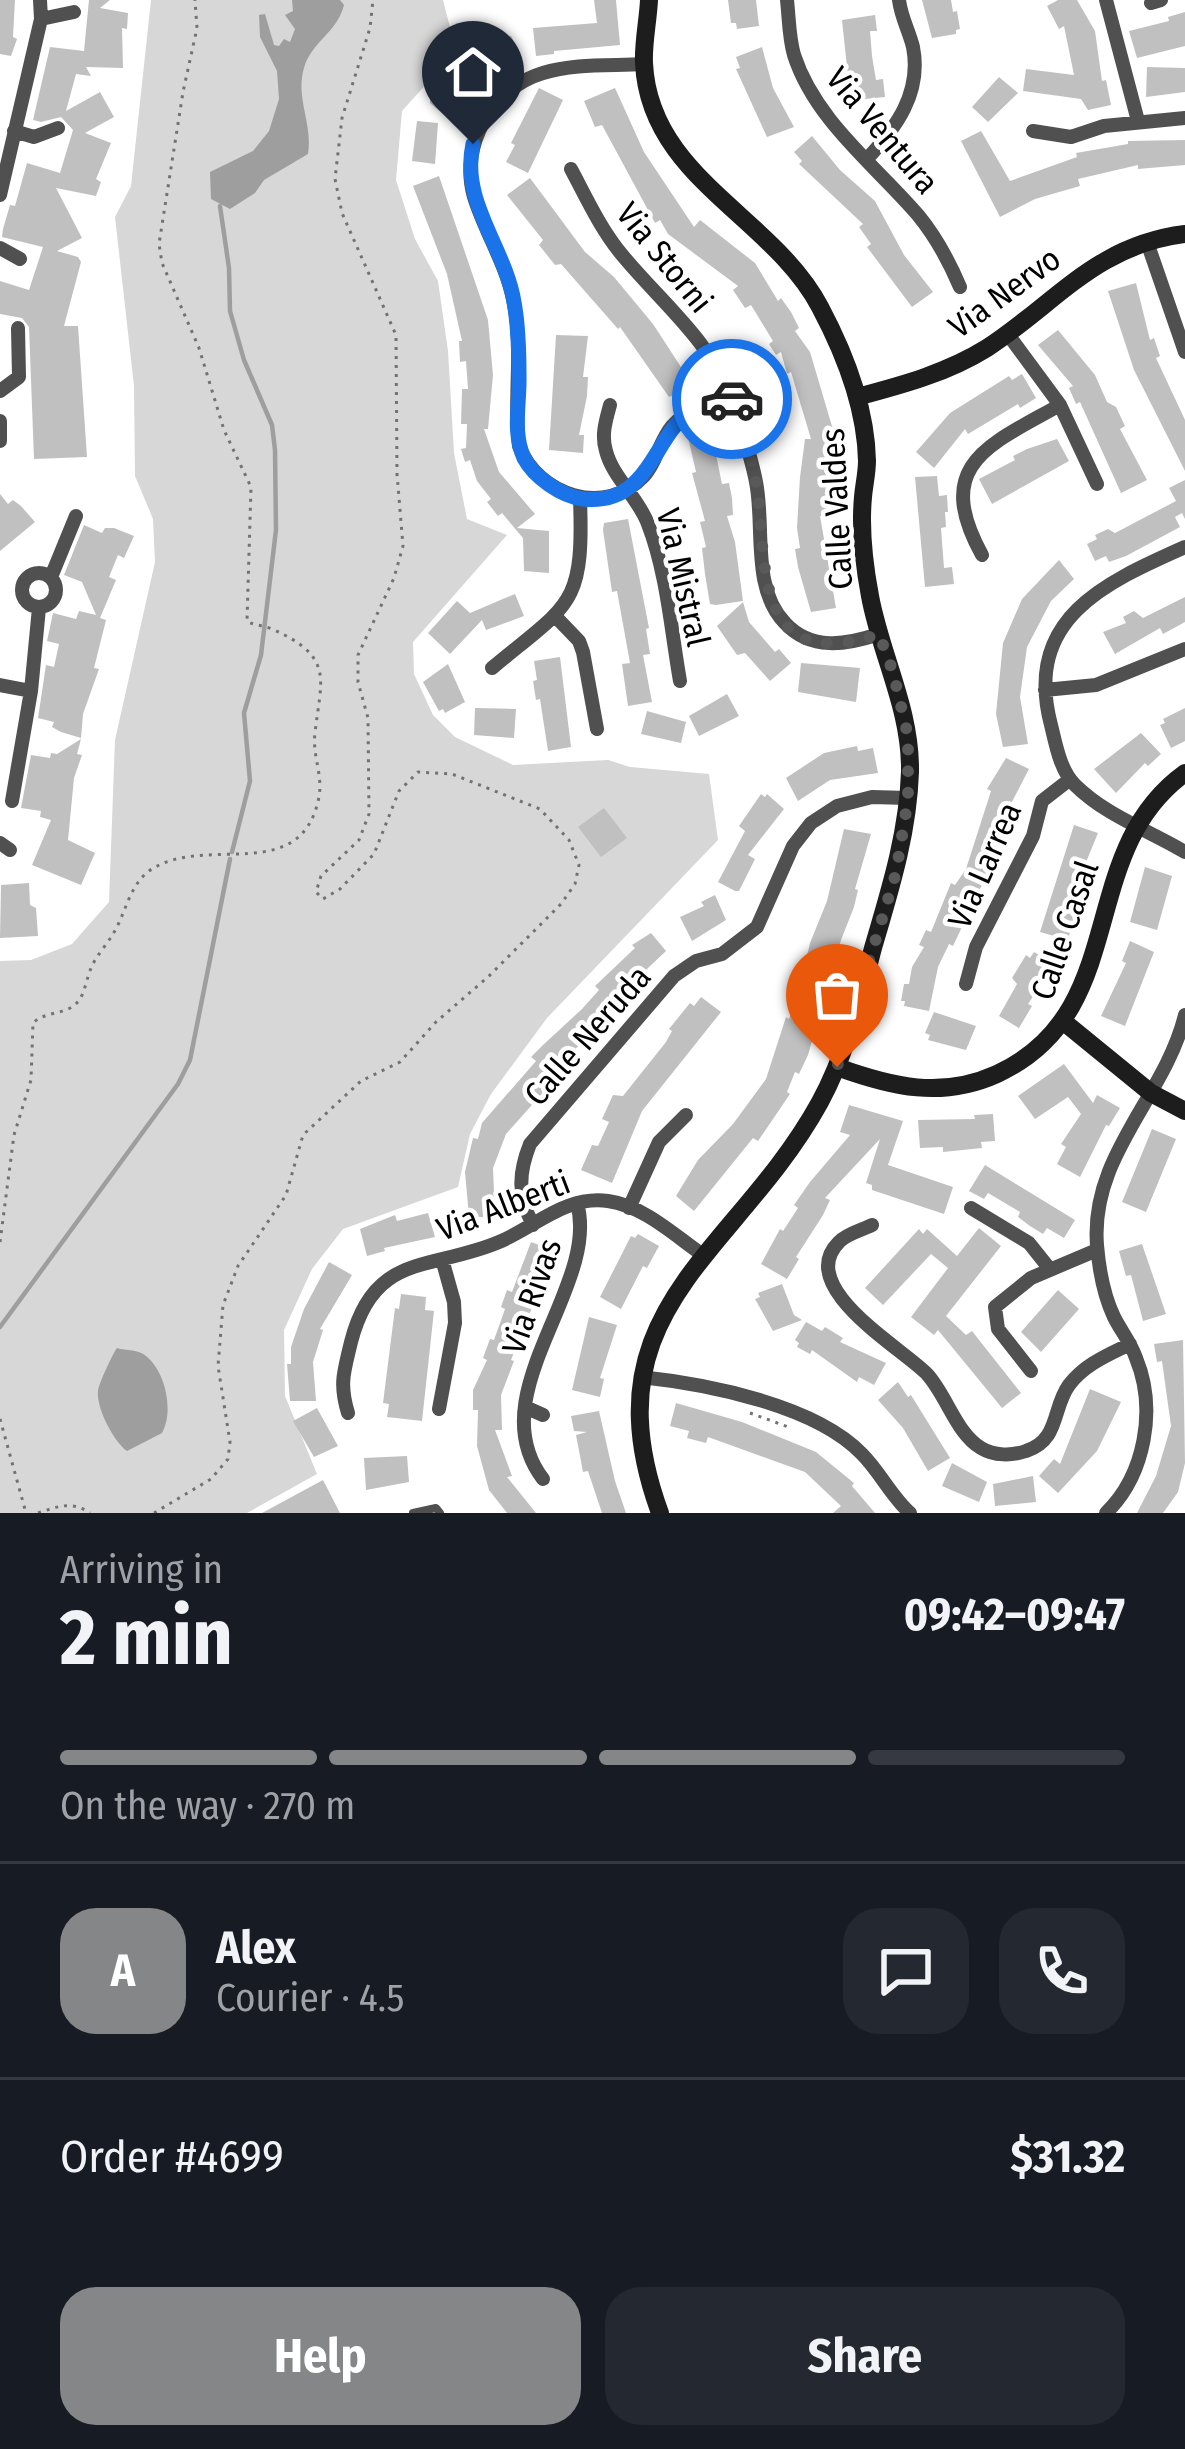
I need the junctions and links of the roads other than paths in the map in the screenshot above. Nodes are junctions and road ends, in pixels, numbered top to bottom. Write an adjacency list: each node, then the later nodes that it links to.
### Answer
1 (40, 0): 7 (street)
2 (649, 0): 8 (street, Calle Valdes)
3 (787, 0): 14 (street, Via Ventura)
4 (898, 0): 14 (street)
5 (1106, 0): 10 (street)
6 (74, 11): 7 (street)
7 (41, 19): 12 (street)
8 (644, 64): 27 (street, Calle Valdes); 34 (street)
9 (1185, 118): 10 (street)
10 (1138, 121): 13 (street)
11 (58, 128): 12 (street)
12 (14, 131): 16 (street)
13 (1033, 131)
14 (866, 160): 21 (street, Via Ventura)
15 (572, 169): 26 (street, Via Storni)
16 (0, 195)
17 (1185, 234): 18 (street, Via Nervo)
18 (1147, 242): 23 (street, Via Nervo); 24 (street)
19 (0, 248): 20 (street)
20 (20, 259)
21 (960, 287)
22 (18, 328): 25 (street)
23 (1007, 333): 27 (street, Via Nervo); 29 (street)
24 (1185, 352)
25 (0, 391)
26 (731, 397): 33 (street); 41 (street, Via Storni)
27 (857, 397): 41 (street, Calle Valdes)
28 (610, 405): 33 (street, Via Mistral)
29 (1060, 405): 32 (street); 37 (street)
30 (0, 421): 31 (street)
31 (0, 441)
32 (1096, 484)
33 (630, 488): 34 (street); 44 (street, Via Mistral)
34 (580, 499): 40 (street)
35 (76, 516): 38 (street)
36 (1185, 548): 46 (street)
37 (982, 555)
38 (51, 578): 39 (street); 39 (street)
39 (39, 608): 47 (street)
40 (555, 616): 43 (street); 48 (street)
41 (879, 634): 53 (street, Calle Valdes)
42 (1185, 649): 46 (street)
43 (492, 668)
44 (680, 681)
45 (0, 685): 47 (street)
46 (1045, 690): 52 (street)
47 (31, 691): 50 (street)
48 (597, 729)
49 (0, 749): 50 (street)
50 (20, 753): 54 (street)
51 (1185, 773): 55 (street, Calle Casal)
52 (1069, 780): 55 (street); 57 (street, Via Larrea)
53 (908, 799): 60 (street, Calle Valdes); 67 (street, Calle Neruda)
54 (12, 801)
55 (1135, 824): 56 (street); 59 (street, Calle Casal)
56 (1185, 852)
57 (966, 984)
58 (1185, 1015): 61 (street)
59 (1064, 1022): 60 (street, Calle Casal); 61 (street)
60 (837, 1067): 70 (street, Calle Valdes)
61 (1151, 1093): 62 (street); 69 (street)
62 (1185, 1111)
63 (686, 1115): 65 (street)
64 (577, 1203): 65 (street, Via Alberti); 67 (street, Via Alberti); 76 (street, Via Rivas)
65 (629, 1208): 70 (street, Via Alberti)
66 (971, 1208): 72 (street)
67 (533, 1225): 71 (street, Via Alberti)
68 (872, 1226): 73 (street)
69 (1097, 1250): 72 (street); 73 (street)
70 (703, 1256): 75 (street, Calle Valdes)
71 (442, 1259): 77 (street); 78 (street, Via Alberti)
72 (1049, 1268): 74 (street)
73 (1130, 1344): 85 (street)
74 (1030, 1371)
75 (641, 1377): 83 (street, Calle Valdes); 84 (street)
76 (525, 1407): 79 (street, Via Rivas); 80 (street, Via Rivas)
77 (439, 1409)
78 (348, 1413)
79 (543, 1415)
80 (543, 1480)
81 (413, 1513): 82 (lane)
82 (440, 1513)
83 (660, 1513)
84 (910, 1513)
85 (1106, 1513)

